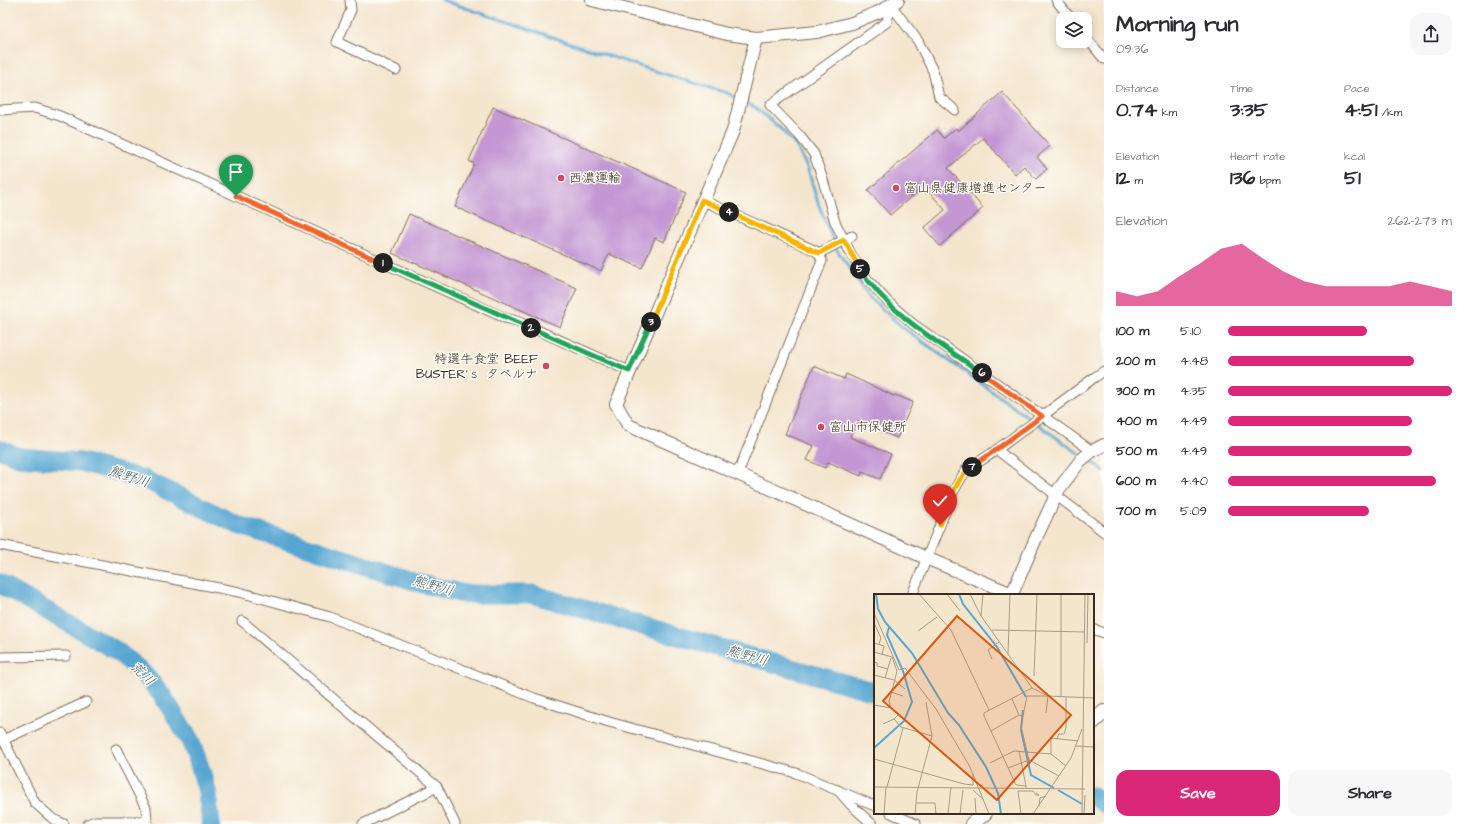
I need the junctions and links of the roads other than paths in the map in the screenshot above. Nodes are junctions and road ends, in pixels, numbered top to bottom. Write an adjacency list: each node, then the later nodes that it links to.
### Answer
1 (350, 0): 9 (street)
2 (592, 0): 6 (street)
3 (1056, 0): 5 (street)
4 (895, 3): 6 (street); 11 (street); 13 (street)
5 (1065, 12)
6 (756, 38): 12 (street)
7 (1092, 44): 8 (street)
8 (1104, 59)
9 (396, 70)
10 (0, 110): 15 (street)
11 (955, 110)
12 (702, 200): 14 (street); 15 (street)
13 (848, 238): 14 (street); 17 (street)
14 (819, 253): 21 (street)
15 (629, 371): 21 (street)
16 (1104, 371): 17 (street)
17 (1042, 416): 19 (street); 20 (street)
18 (1104, 445): 20 (street)
19 (997, 450): 22 (street); 25 (street)
20 (1092, 451): 22 (street)
21 (738, 473): 25 (street)
22 (1056, 494): 23 (street); 28 (street)
23 (1104, 532)
24 (0, 545): 40 (street)
25 (926, 558): 26 (street); 27 (street)
26 (912, 594)
27 (1011, 594)
28 (1013, 594)
29 (242, 621): 39 (street)
30 (1094, 629): 31 (street)
31 (1104, 633)
32 (66, 656): 33 (street)
33 (0, 657)
34 (86, 702): 37 (street)
35 (1104, 712): 36 (main road)
36 (1094, 721)
37 (2, 737): 45 (street)
38 (116, 749): 44 (street)
39 (437, 788): 47 (street); 48 (street)
40 (837, 789): 41 (street); 49 (street)
41 (874, 806)
42 (893, 814): 50 (street)
43 (984, 814): 51 (main road)
44 (148, 822): 46 (street)
45 (64, 824)
46 (88, 824)
47 (363, 824)
48 (455, 824)
49 (872, 824)
50 (916, 824)
51 (972, 824)

